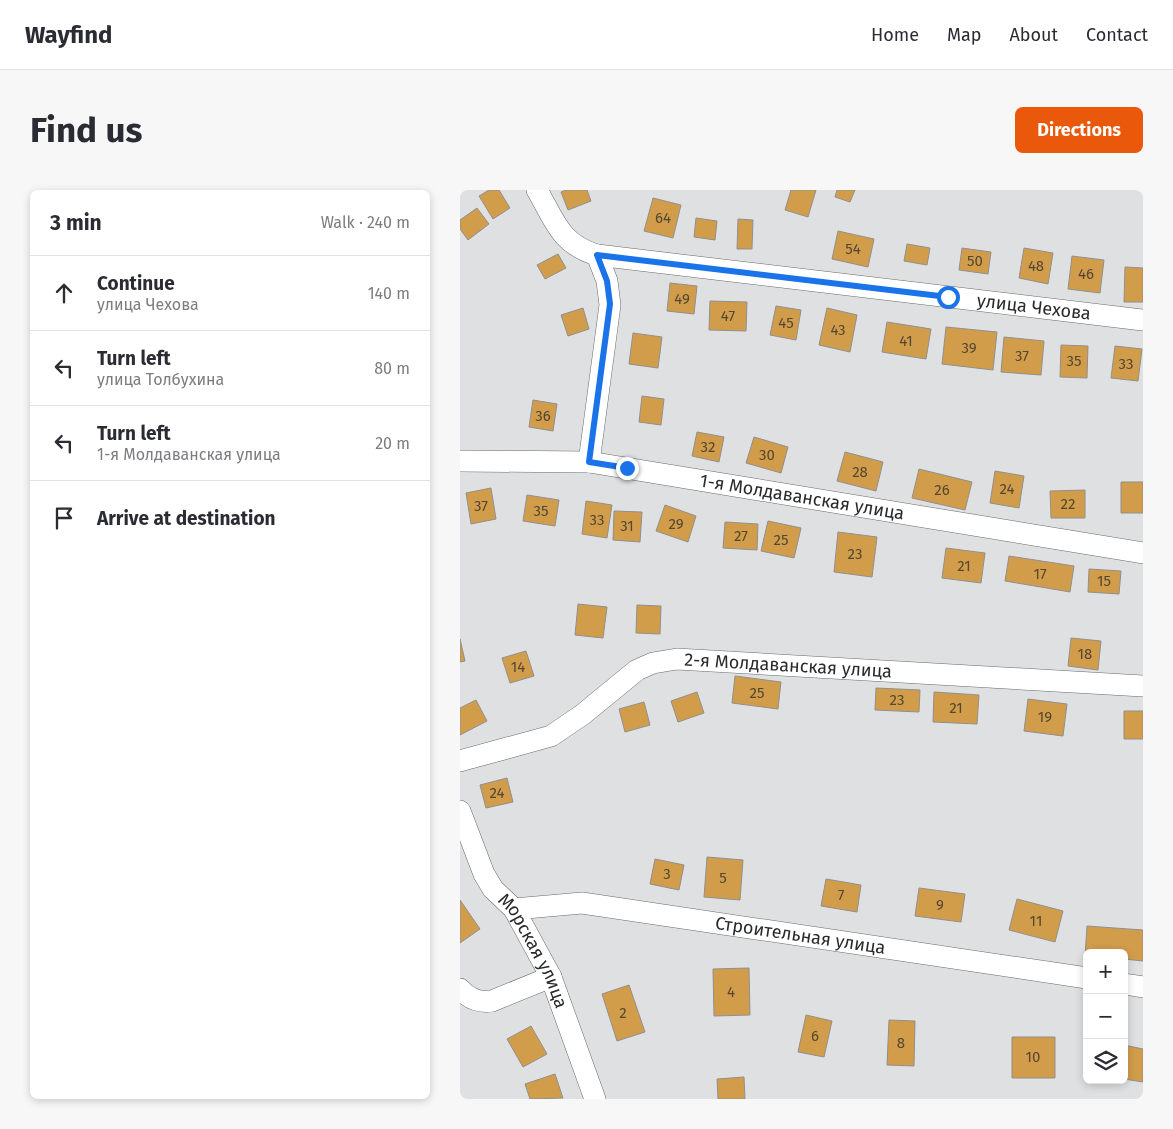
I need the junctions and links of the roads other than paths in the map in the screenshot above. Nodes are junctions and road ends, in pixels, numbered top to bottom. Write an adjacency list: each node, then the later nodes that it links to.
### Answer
1 (538, 190): 2 (street, улица Чехова)
2 (597, 255): 3 (street, улица Чехова); 5 (street)
3 (1143, 320)
4 (460, 461): 5 (street, 1-я Молдаванская улица)
5 (589, 462): 6 (street, 1-я Молдаванская улица)
6 (1143, 553)
7 (1143, 686): 8 (street, 2-я Молдаванская улица)
8 (460, 761)
9 (460, 811): 10 (street, Морская улица)
10 (514, 909): 11 (street, Морская улица); 12 (street, Строительная улица)
11 (551, 977): 15 (street); 16 (street, Морская улица)
12 (1083, 977)
13 (1128, 985): 14 (street)
14 (1143, 987)
15 (460, 989)
16 (595, 1099)

